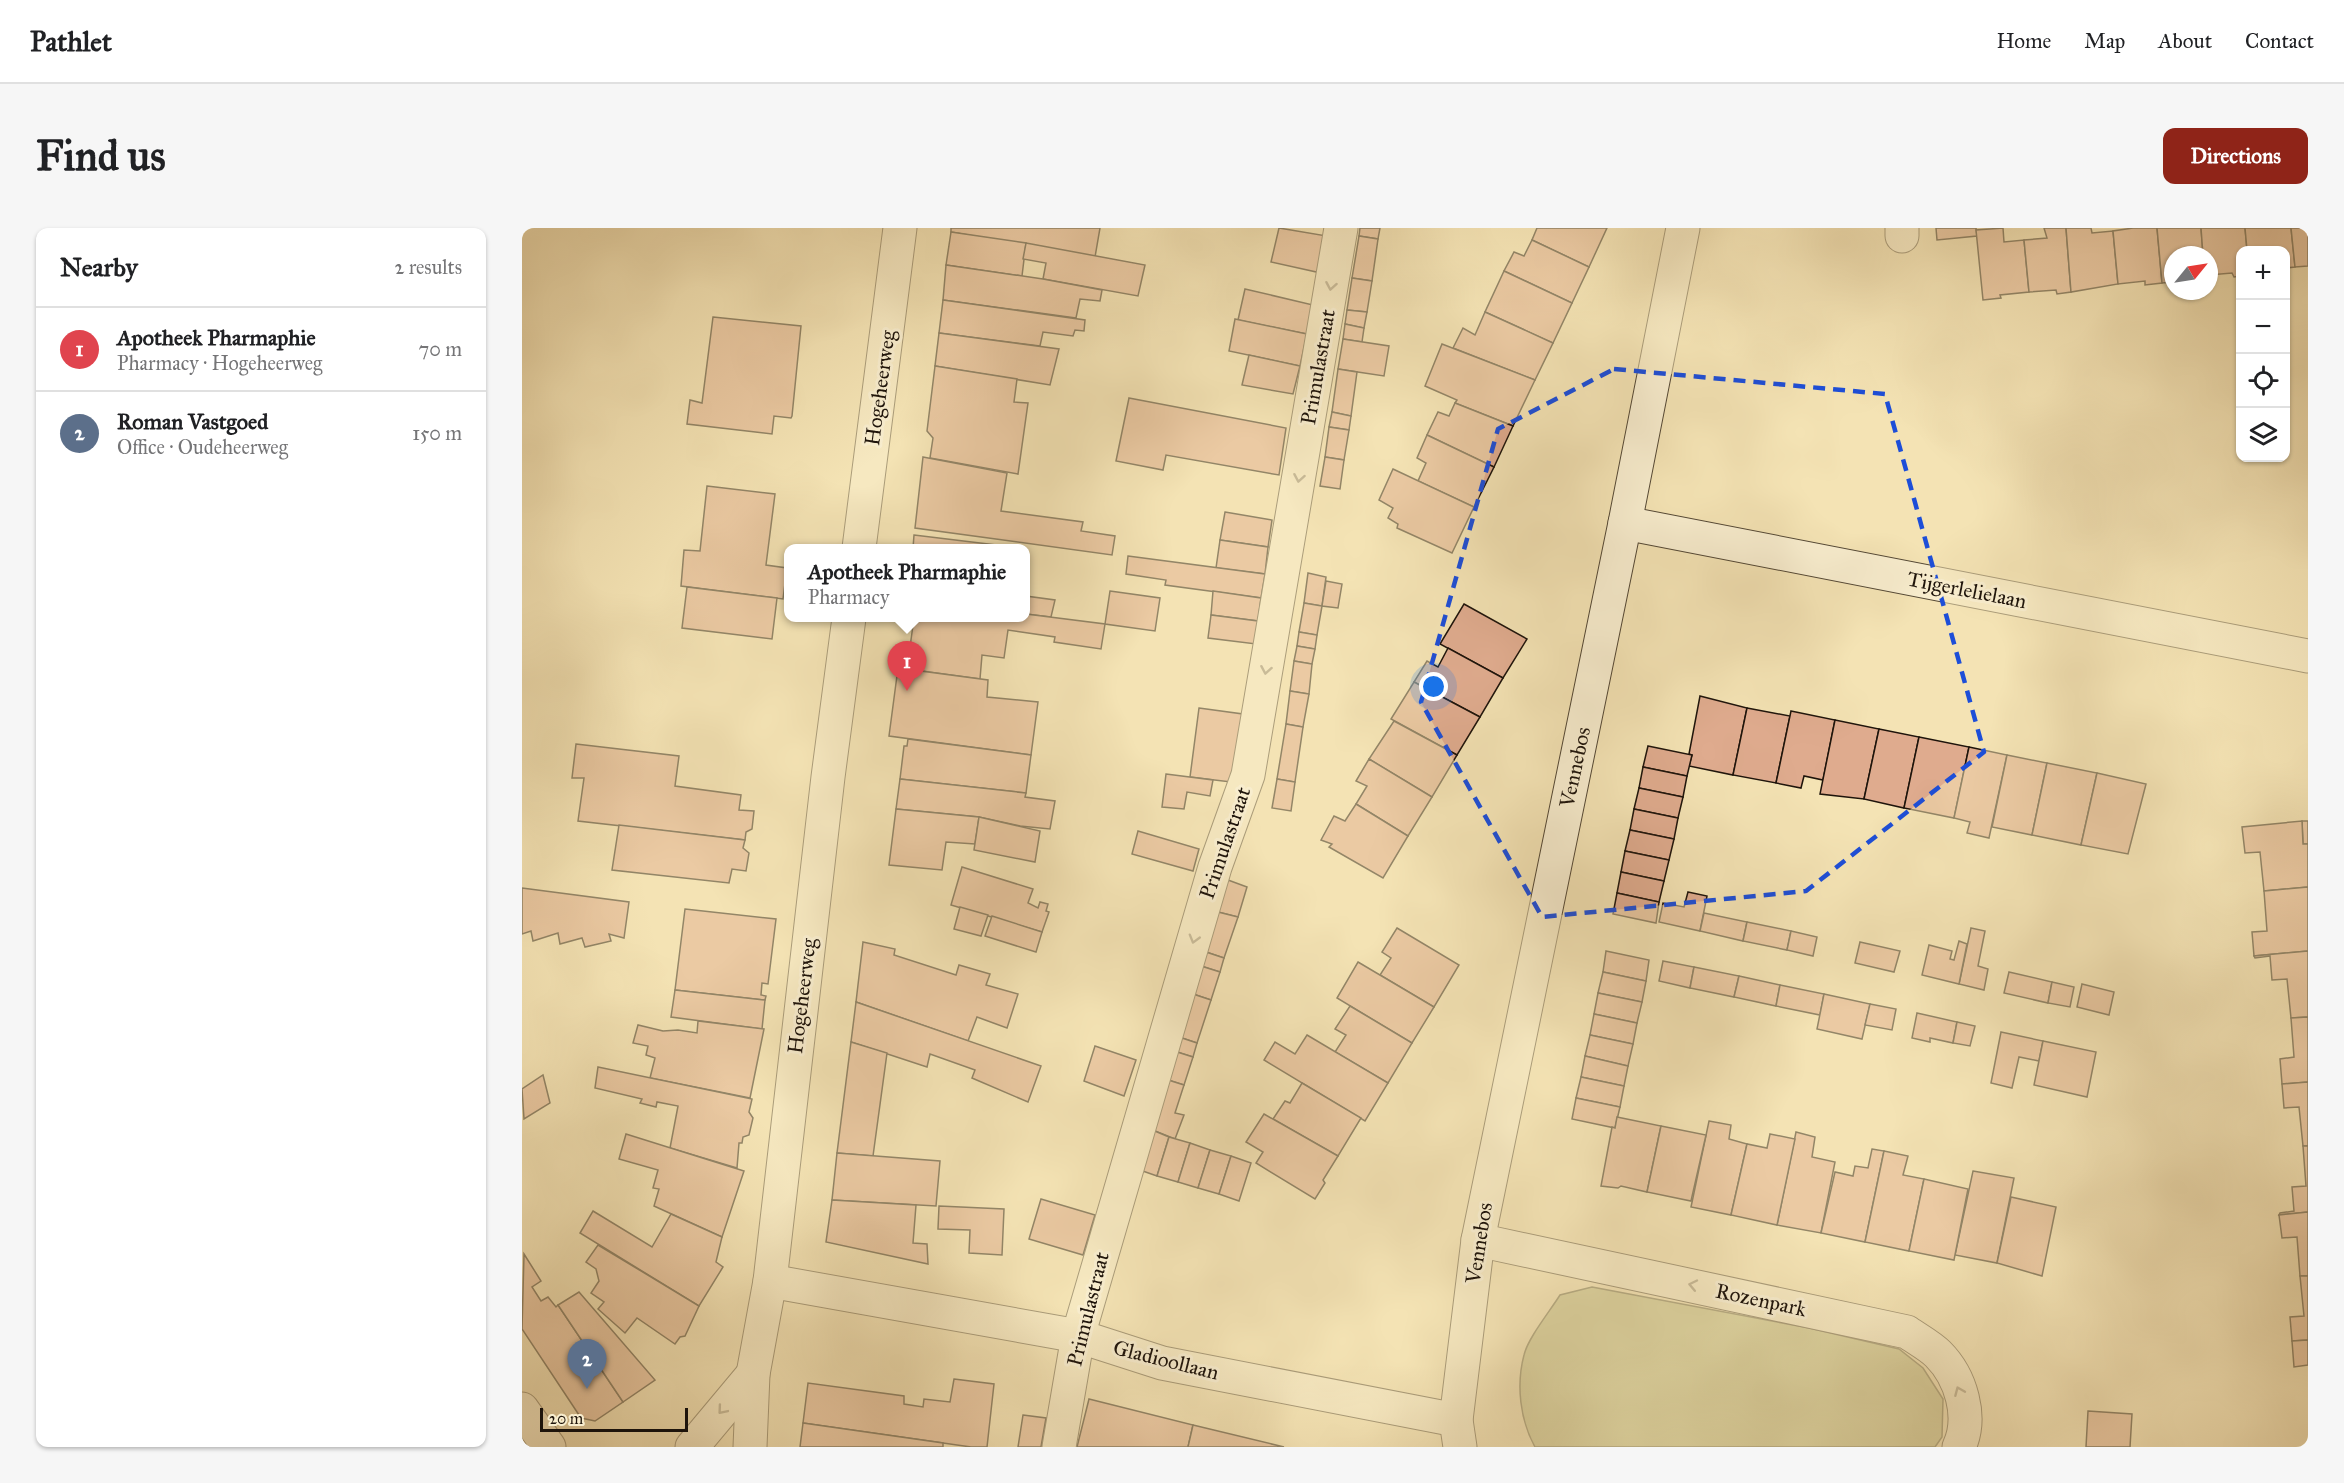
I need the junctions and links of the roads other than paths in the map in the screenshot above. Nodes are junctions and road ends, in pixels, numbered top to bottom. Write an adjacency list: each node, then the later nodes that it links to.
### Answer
1 (900, 228): 5 (street, Hogeheerweg)
2 (1341, 228): 10 (street, Primulastraat, one-way to 10)
3 (1683, 228): 4 (street, Vennebos)
4 (1625, 523): 7 (street, Tijgerlelielaan); 8 (street, Vennebos)
5 (859, 544)
6 (848, 622): 9 (street, Hogeheerweg)
7 (2308, 656)
8 (1478, 1240): 13 (street, Vennebos); 18 (street, Rozenpark, one-way to 8)
9 (770, 1281): 10 (street, Gladioollaan); 11 (street, Hogeheerweg)
10 (1078, 1336): 13 (street, Gladioollaan); 17 (street, Primulastraat)
11 (753, 1374): 15 (street, one-way to 15); 16 (street, Hogeheerweg)
12 (522, 1409): 14 (street)
13 (1458, 1433)
14 (549, 1447)
15 (692, 1447)
16 (750, 1447)
17 (1059, 1447)
18 (1959, 1447)

